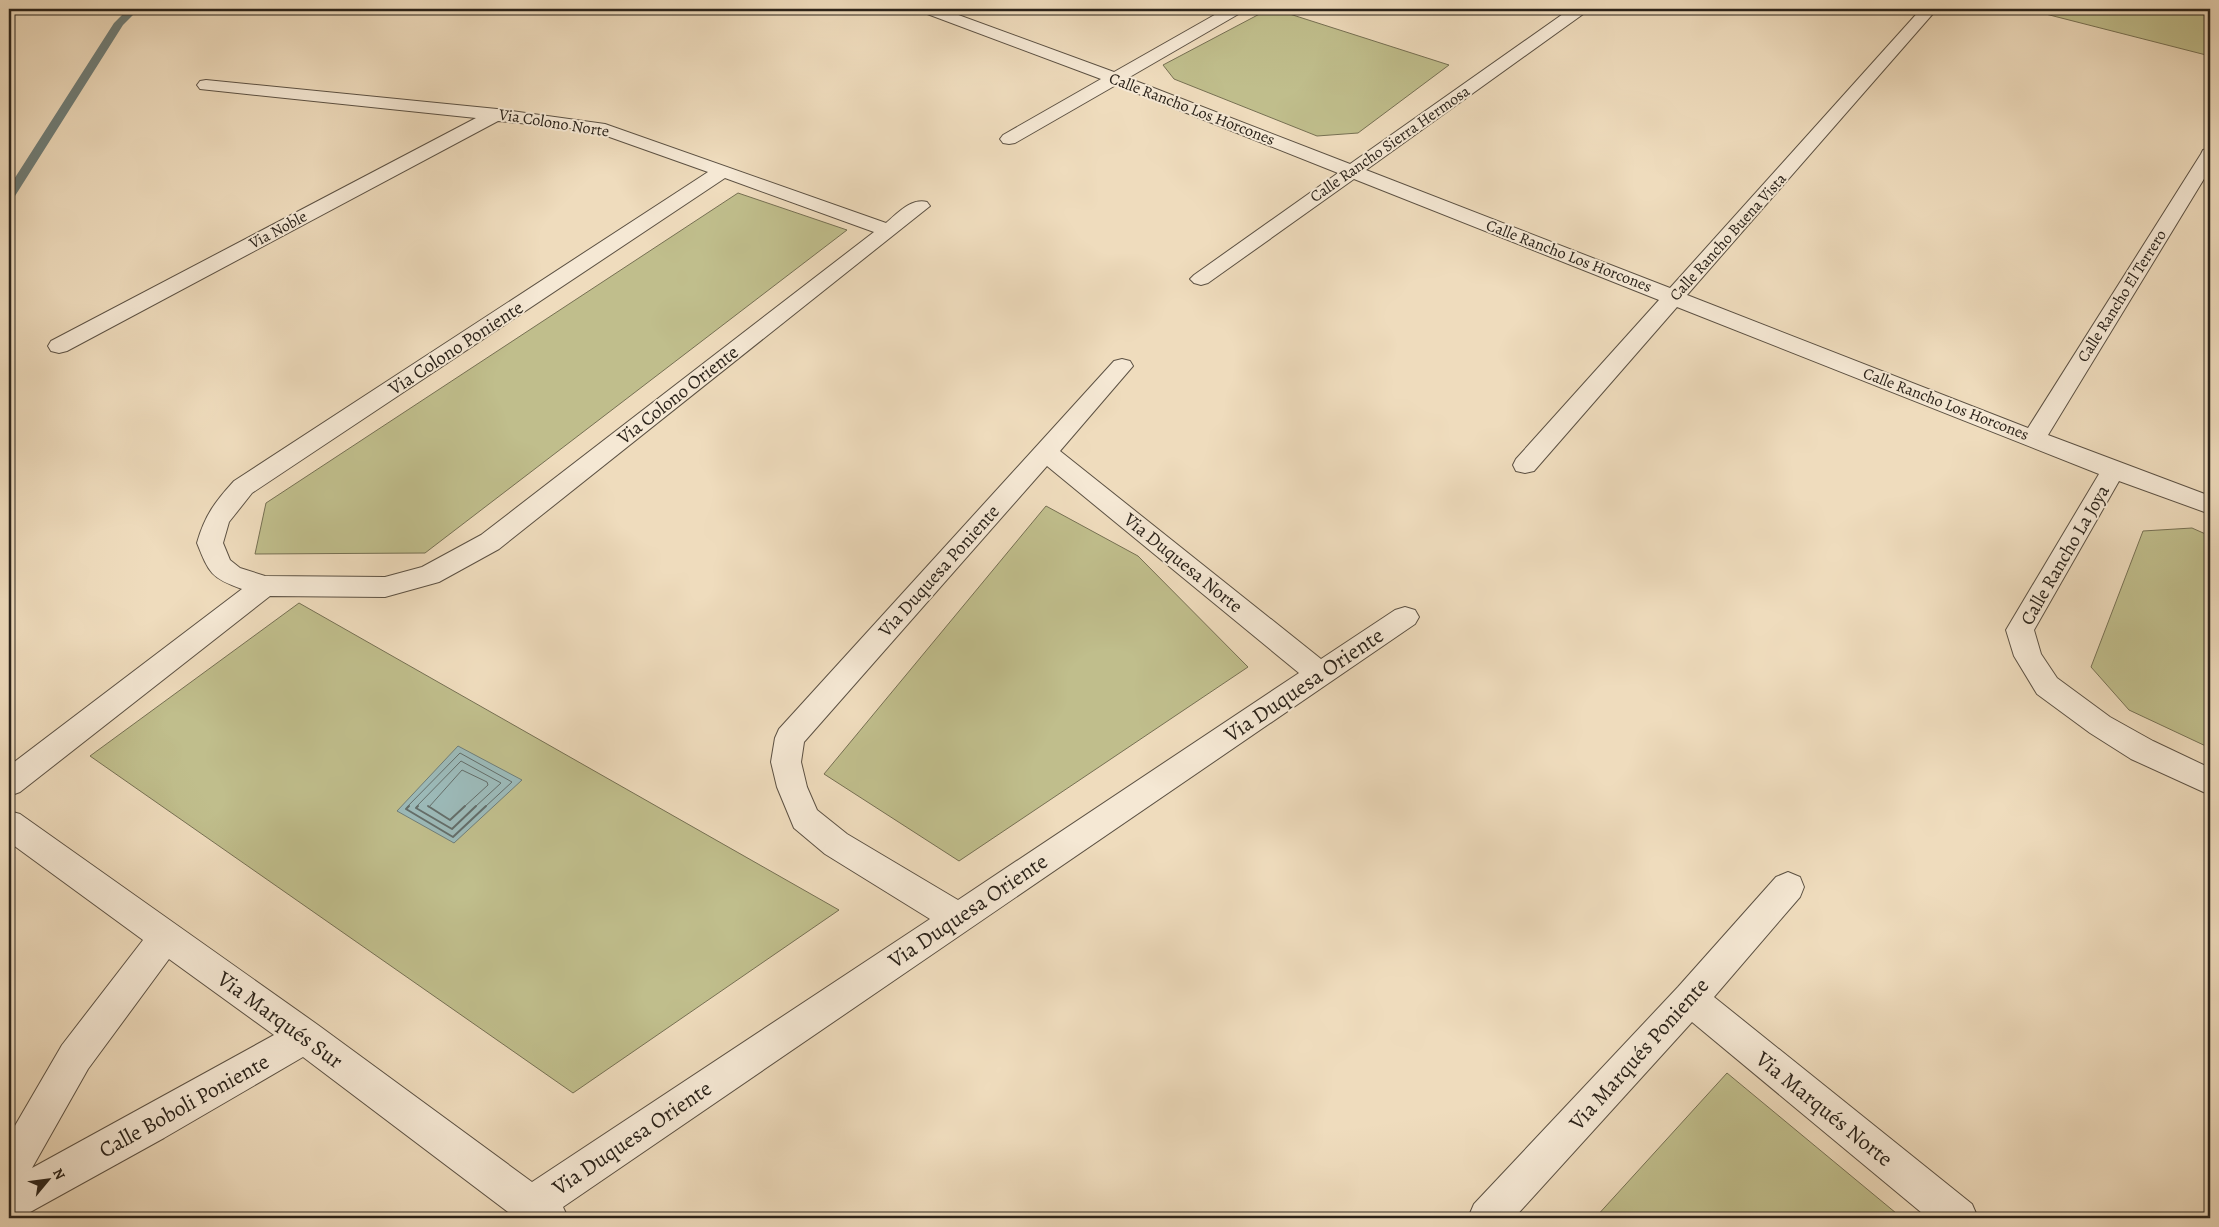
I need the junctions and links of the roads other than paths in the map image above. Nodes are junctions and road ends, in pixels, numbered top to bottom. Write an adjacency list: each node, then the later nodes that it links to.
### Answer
1 (928, 9): 5 (street, Calle Rancho Los Horcones)
2 (1236, 9): 5 (street)
3 (1580, 9): 11 (street, Calle Rancho Sierra Hermosa)
4 (1929, 9): 15 (street, Calle Rancho Buena Vista)
5 (1114, 78): 8 (street); 11 (street, Calle Rancho Los Horcones)
6 (206, 85): 7 (street, Via Colono Norte)
7 (497, 114): 10 (street, Via Colono Norte); 16 (street, Via Noble)
8 (1009, 139)
9 (2210, 154): 18 (street, Calle Rancho El Terrero)
10 (723, 171): 13 (street, Via Colono Norte); 23 (street, Via Colono Poniente)
11 (1352, 172): 14 (street, Calle Rancho Sierra Hermosa); 15 (street, Calle Rancho Los Horcones)
12 (920, 206): 13 (street, Via Colono Oriente)
13 (888, 230): 24 (street, Via Colono Oriente)
14 (1201, 279)
15 (1674, 297): 18 (street, Calle Rancho Los Horcones); 20 (street, Calle Rancho Buena Vista)
16 (59, 346)
17 (1122, 366): 19 (street, Via Duquesa Poniente)
18 (2034, 438): 21 (street, Calle Rancho Los Horcones)
19 (1046, 452): 26 (street, Via Duquesa Norte); 31 (street, Via Duquesa Poniente)
20 (1525, 465)
21 (2113, 470): 22 (street, Calle Rancho Los Horcones); 27 (street, Calle Rancho La Joya)
22 (2210, 504)
23 (210, 543): 24 (street, Via Colono Oriente)
24 (264, 586): 28 (street)
25 (1405, 617): 26 (street, Via Duquesa Oriente)
26 (1320, 674): 31 (street, Via Duquesa Oriente)
27 (2210, 782)
28 (9, 783)
29 (9, 824): 32 (street, Via Marqués Sur)
30 (1788, 887): 33 (street, Via Marqués Poniente)
31 (958, 918): 37 (street, Via Duquesa Oriente)
32 (165, 937): 34 (street, Via Marqués Sur); 35 (street)
33 (1690, 999): 38 (street, Via Marqués Poniente); 39 (street, Via Marqués Norte)
34 (305, 1037): 36 (street, Calle Boboli Poniente); 37 (street, Via Marqués Sur)
35 (9, 1172)
36 (9, 1202)
37 (540, 1212)
38 (1488, 1218)
39 (1958, 1218)

